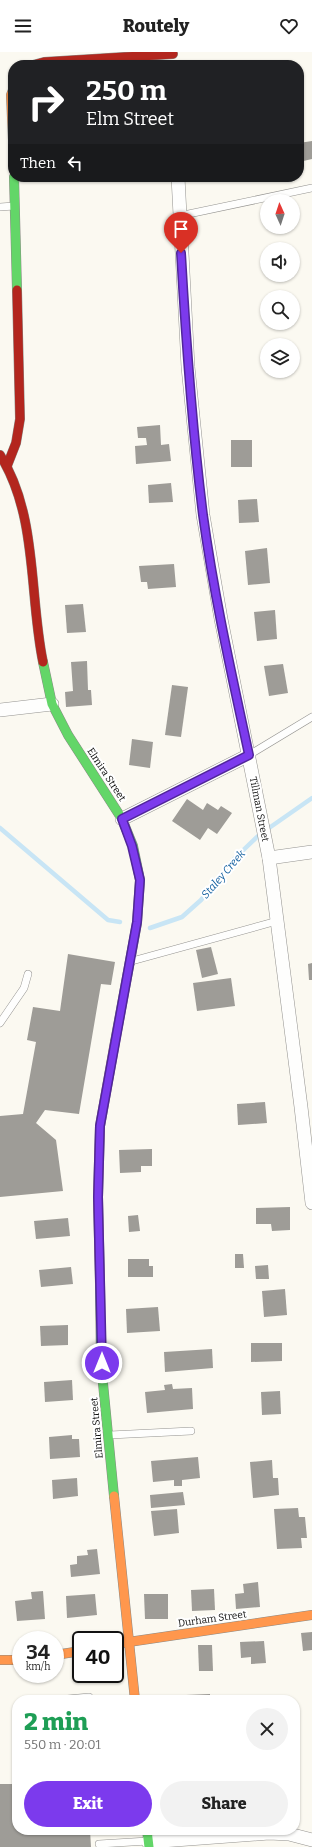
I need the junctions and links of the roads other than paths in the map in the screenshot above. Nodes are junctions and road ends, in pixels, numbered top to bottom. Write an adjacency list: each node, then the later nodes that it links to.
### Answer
1 (173, 57): 2 (street)
2 (96, 60)
3 (14, 182): 6 (street)
4 (178, 182): 8 (street, Tillman Street)
5 (312, 188): 8 (lane)
6 (15, 206): 7 (lane); 10 (street)
7 (0, 207)
8 (179, 216): 14 (street, Tillman Street)
9 (0, 455): 10 (street, Elmira Street)
10 (7, 466): 11 (street, Elmira Street)
11 (52, 704): 12 (street); 15 (street, Elmira Street)
12 (0, 710)
13 (312, 718): 14 (lane)
14 (249, 755): 15 (street); 17 (street, Tillman Street)
15 (122, 819): 19 (street, Elmira Street)
16 (312, 852): 17 (street)
17 (269, 858): 18 (street, Tillman Street)
18 (277, 922): 19 (lane); 22 (street, Tillman Street)
19 (130, 962): 25 (street, Elmira Street)
20 (28, 974): 21 (lane)
21 (0, 1023)
22 (307, 1107): 23 (street, Tillman Street)
23 (312, 1203)
24 (191, 1431): 25 (lane)
25 (108, 1435): 27 (street, Elmira Street)
26 (312, 1615): 27 (street, Durham Street)
27 (128, 1641): 28 (street, Durham Street); 31 (street, Elmira Street)
28 (124, 1642)
29 (0, 1660): 30 (street)
30 (12, 1660)
31 (134, 1695)
32 (234, 1835): 34 (street)
33 (290, 1835): 35 (street)
34 (148, 1840): 36 (lane)
35 (312, 1840)
36 (99, 1844)

